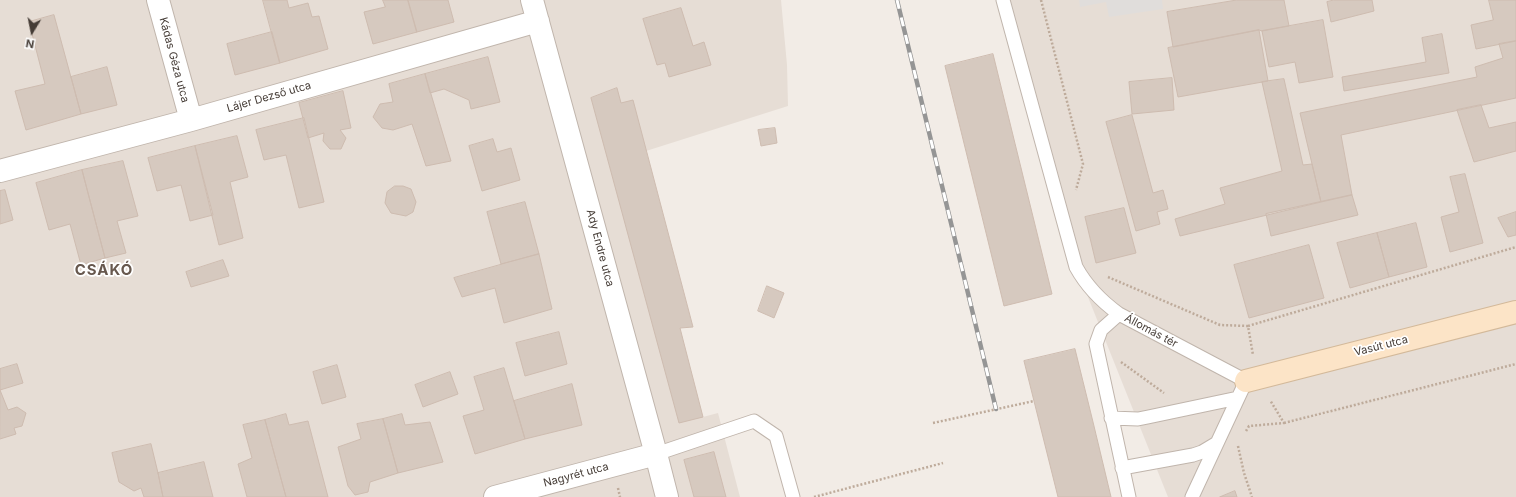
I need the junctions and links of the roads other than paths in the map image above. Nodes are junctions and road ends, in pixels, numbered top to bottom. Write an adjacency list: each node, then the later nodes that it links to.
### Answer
1 (158, 0): 5 (street, Kádas Géza utca)
2 (532, 0): 4 (street, Ady Endre utca)
3 (1003, 0): 8 (lane)
4 (538, 21): 5 (street, Lájer Dezső utca); 12 (street, Ady Endre utca)
5 (191, 120): 6 (street, Lájer Dezső utca)
6 (0, 170)
7 (1516, 312): 9 (street, Vasút utca)
8 (1119, 314): 9 (lane, Állomás tér); 10 (lane, Állomás tér)
9 (1247, 386): 10 (lane); 11 (lane)
10 (1112, 418): 13 (lane)
11 (1217, 443): 13 (lane); 18 (lane)
12 (656, 454): 14 (street, Nagyrét utca); 15 (street, Ady Endre utca); 16 (lane)
13 (1122, 468): 17 (lane)
14 (495, 497)
15 (667, 497)
16 (793, 497)
17 (1128, 497)
18 (1192, 497)

